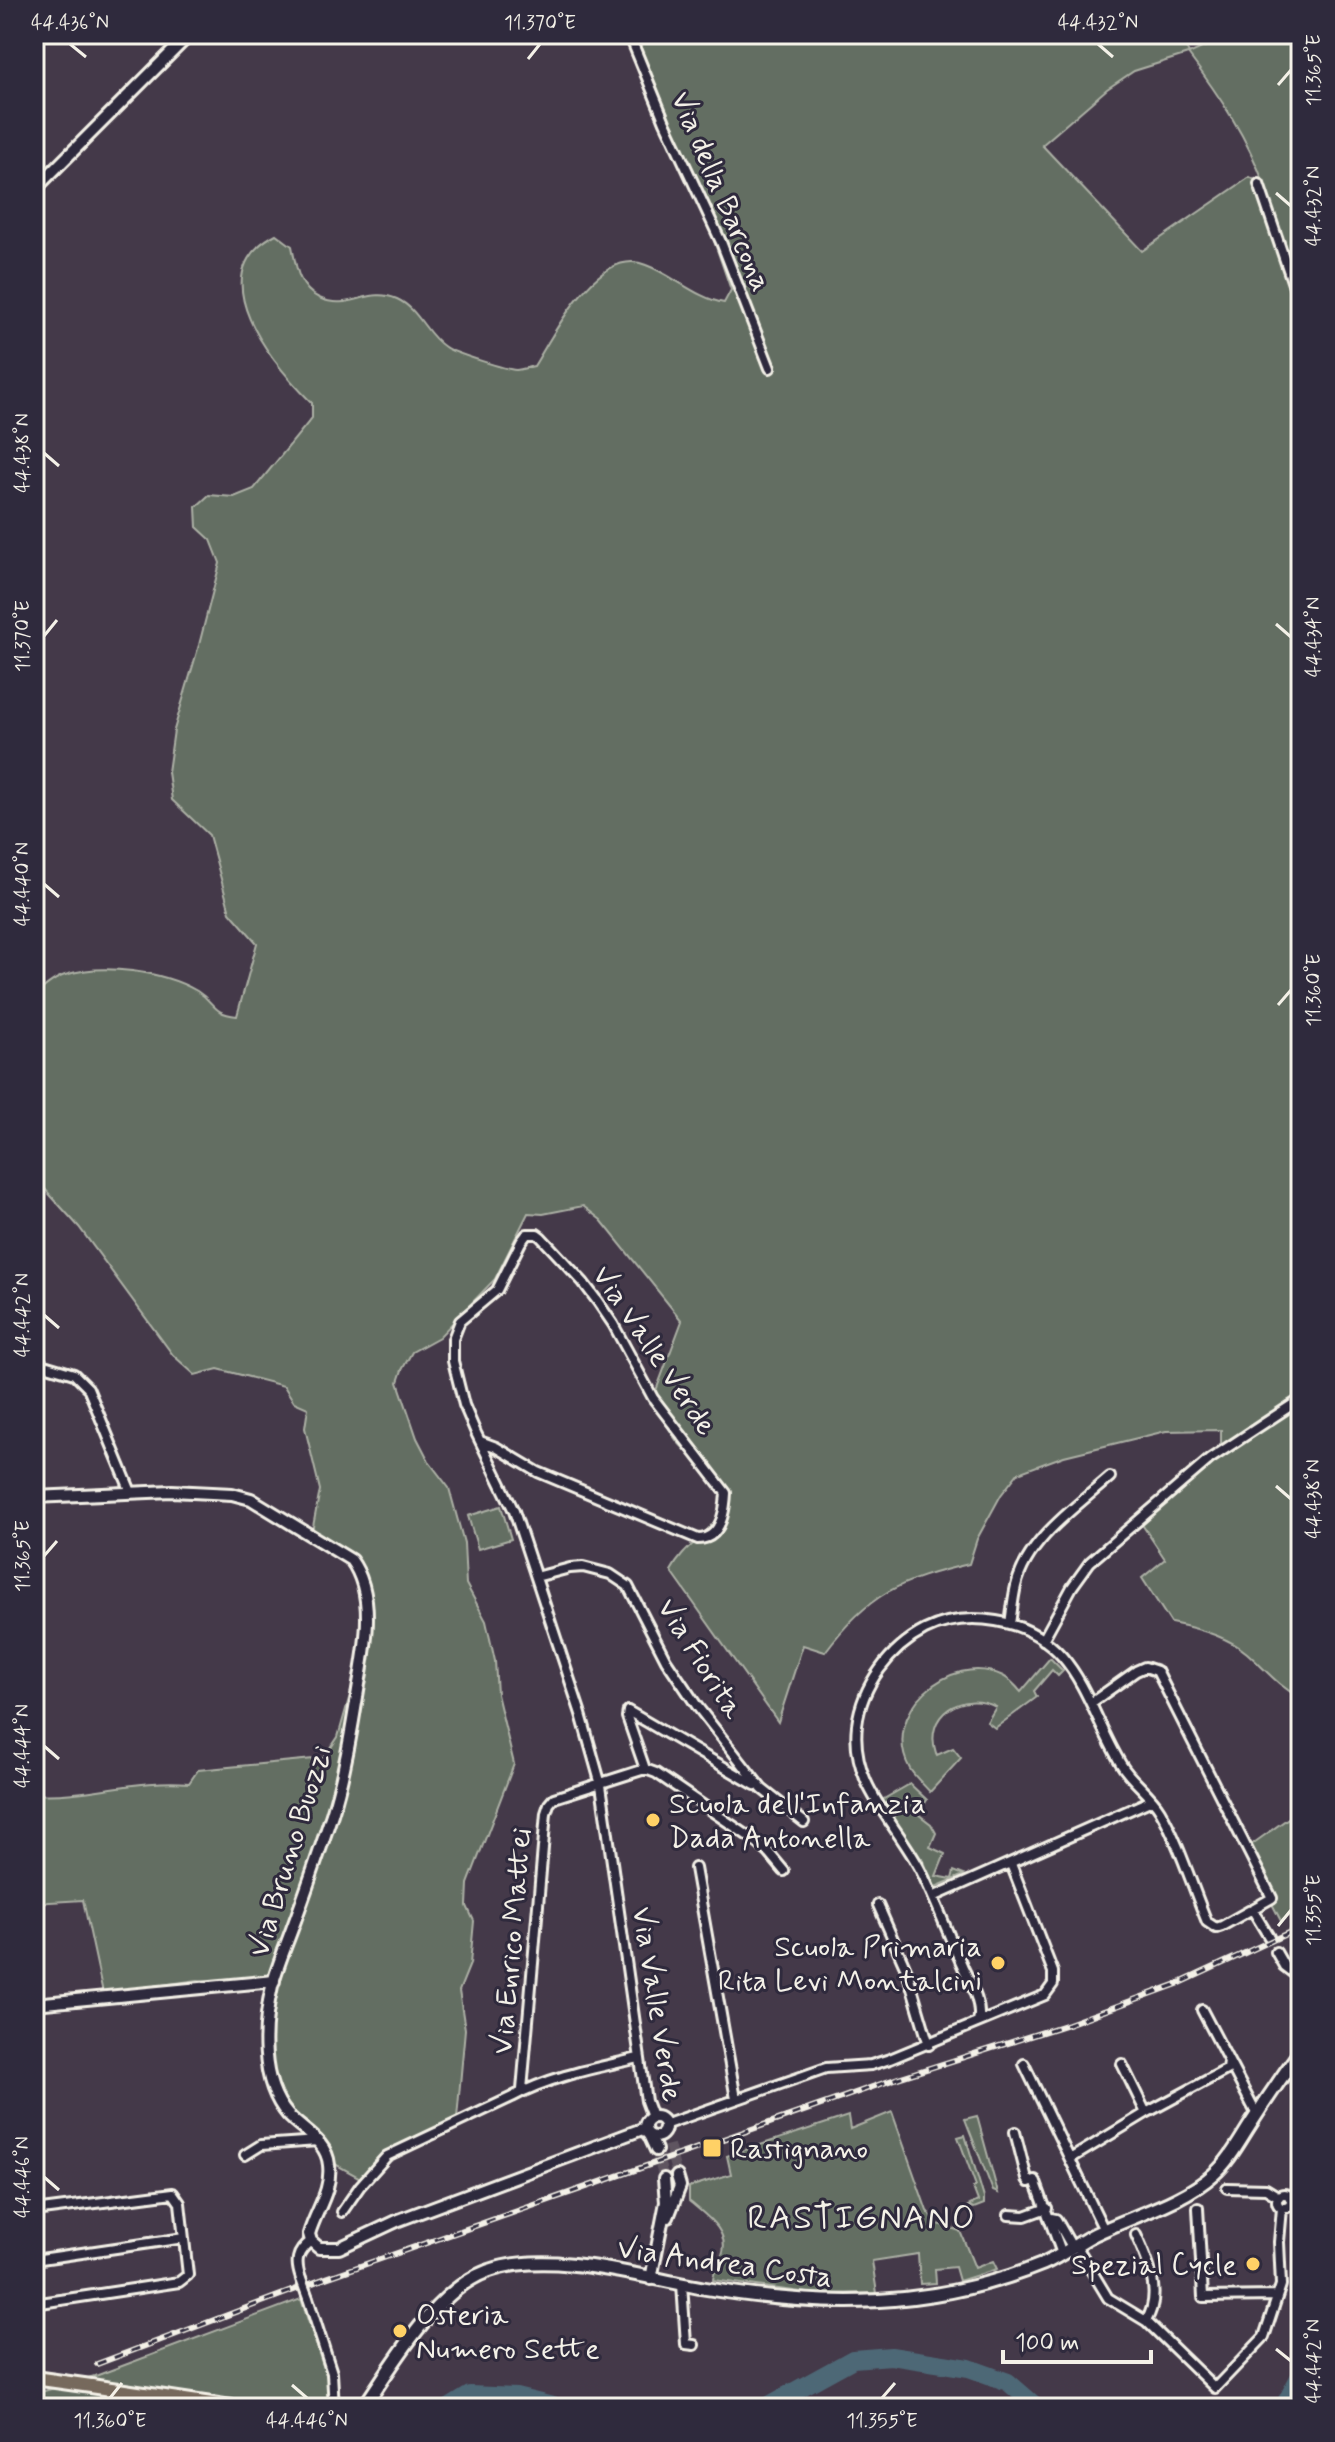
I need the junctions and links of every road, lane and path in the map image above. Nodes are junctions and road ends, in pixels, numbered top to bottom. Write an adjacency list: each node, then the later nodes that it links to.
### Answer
1 (190, 34): 4 (street)
2 (629, 34): 6 (street, Via della Barcona)
3 (1259, 184): 5 (street)
4 (34, 190)
5 (1301, 299)
6 (770, 368)
7 (34, 1362): 11 (street)
8 (1301, 1399): 15 (street)
9 (480, 1441): 9 (street, Via Valle Verde); 13 (street, Via Valle Verde)
10 (1110, 1477): 14 (street)
11 (131, 1492): 12 (street, Via Bruno Buozzi); 31 (street, Via Bruno Buozzi)
12 (34, 1497)
13 (536, 1577): 18 (street, Via Valle Verde); 19 (street, Via Fiorita)
14 (1010, 1624): 15 (street); 25 (street)
15 (1043, 1640): 16 (street)
16 (1091, 1703): 20 (street); 27 (street)
17 (645, 1769): 18 (street); 19 (street); 24 (street)
18 (601, 1785): 37 (street, Via Valle Verde); 42 (street, Via Enrico Mattei)
19 (762, 1789): 21 (street, Via Fiorita)
20 (1152, 1800): 22 (street); 27 (street)
21 (804, 1822)
22 (1011, 1864): 25 (street); 34 (street)
23 (695, 1868): 43 (street)
24 (784, 1871)
25 (933, 1897): 34 (street)
26 (878, 1905): 35 (street)
27 (1252, 1909): 28 (street)
28 (1269, 1937)
29 (1276, 1952): 30 (street)
30 (1301, 1979)
31 (274, 1981): 32 (street); 50 (street, Via Bruno Buozzi)
32 (34, 2004)
33 (1202, 2010): 38 (street)
34 (978, 2022): 35 (street)
35 (929, 2045): 43 (street)
36 (1301, 2050): 41 (main road, Via Andrea Costa)
37 (639, 2058): 42 (street); 46 (street, Via Valle Verde)
38 (1229, 2062): 44 (street); 45 (street)
39 (1024, 2064): 54 (street)
40 (1122, 2064): 44 (street)
41 (1296, 2068): 45 (main road, Via Andrea Costa)
42 (522, 2090): 65 (street)
43 (736, 2099): 47 (street)
44 (1146, 2113): 54 (street)
45 (1257, 2115): 57 (main road, Via Andrea Costa)
46 (652, 2117): 47 (street, Via Valle Verde); 48 (street, Via Valle Verde)
47 (664, 2128): 48 (street, Via Valle Verde); 51 (street, Via Valle Verde)
48 (647, 2131): 52 (street, Via Valle Verde); 71 (street, Via Valle Verde)
49 (1015, 2132): 62 (street)
50 (318, 2141): 53 (street); 71 (street, Via Bruno Buozzi)
51 (669, 2145)
52 (656, 2150)
53 (245, 2155)
54 (1070, 2159): 69 (street)
55 (677, 2176): 67 (street)
56 (664, 2179): 67 (street)
57 (1220, 2183): 59 (street); 61 (main road, Via Andrea Costa)
58 (1301, 2186): 60 (street)
59 (1279, 2197): 60 (street); 63 (street)
60 (1290, 2198): 63 (street)
61 (1195, 2199): 68 (main road, Via Andrea Costa); 76 (street)
62 (1047, 2208): 66 (street); 72 (street)
63 (1282, 2208): 76 (street)
64 (34, 2211): 70 (street)
65 (342, 2212)
66 (1009, 2215)
67 (663, 2226): 74 (street)
68 (1133, 2227): 69 (main road, Via Andrea Costa); 78 (street)
69 (1104, 2230): 72 (main road, Via Andrea Costa)
70 (184, 2238): 73 (street); 77 (street)
71 (311, 2241): 82 (street, Via Bruno Buozzi, bridge)
72 (1070, 2249): 75 (main road, Via Andrea Costa); 78 (street)
73 (34, 2260)
74 (651, 2279): 75 (main road, Via Andrea Costa); 83 (main road, Via Andrea Costa)
75 (682, 2284): 79 (street)
76 (1277, 2296): 78 (street)
77 (34, 2304)
78 (1146, 2321)
79 (694, 2345)
80 (34, 2378): 81 (main road, bridge)
81 (238, 2408)
82 (334, 2408)
83 (363, 2408)

